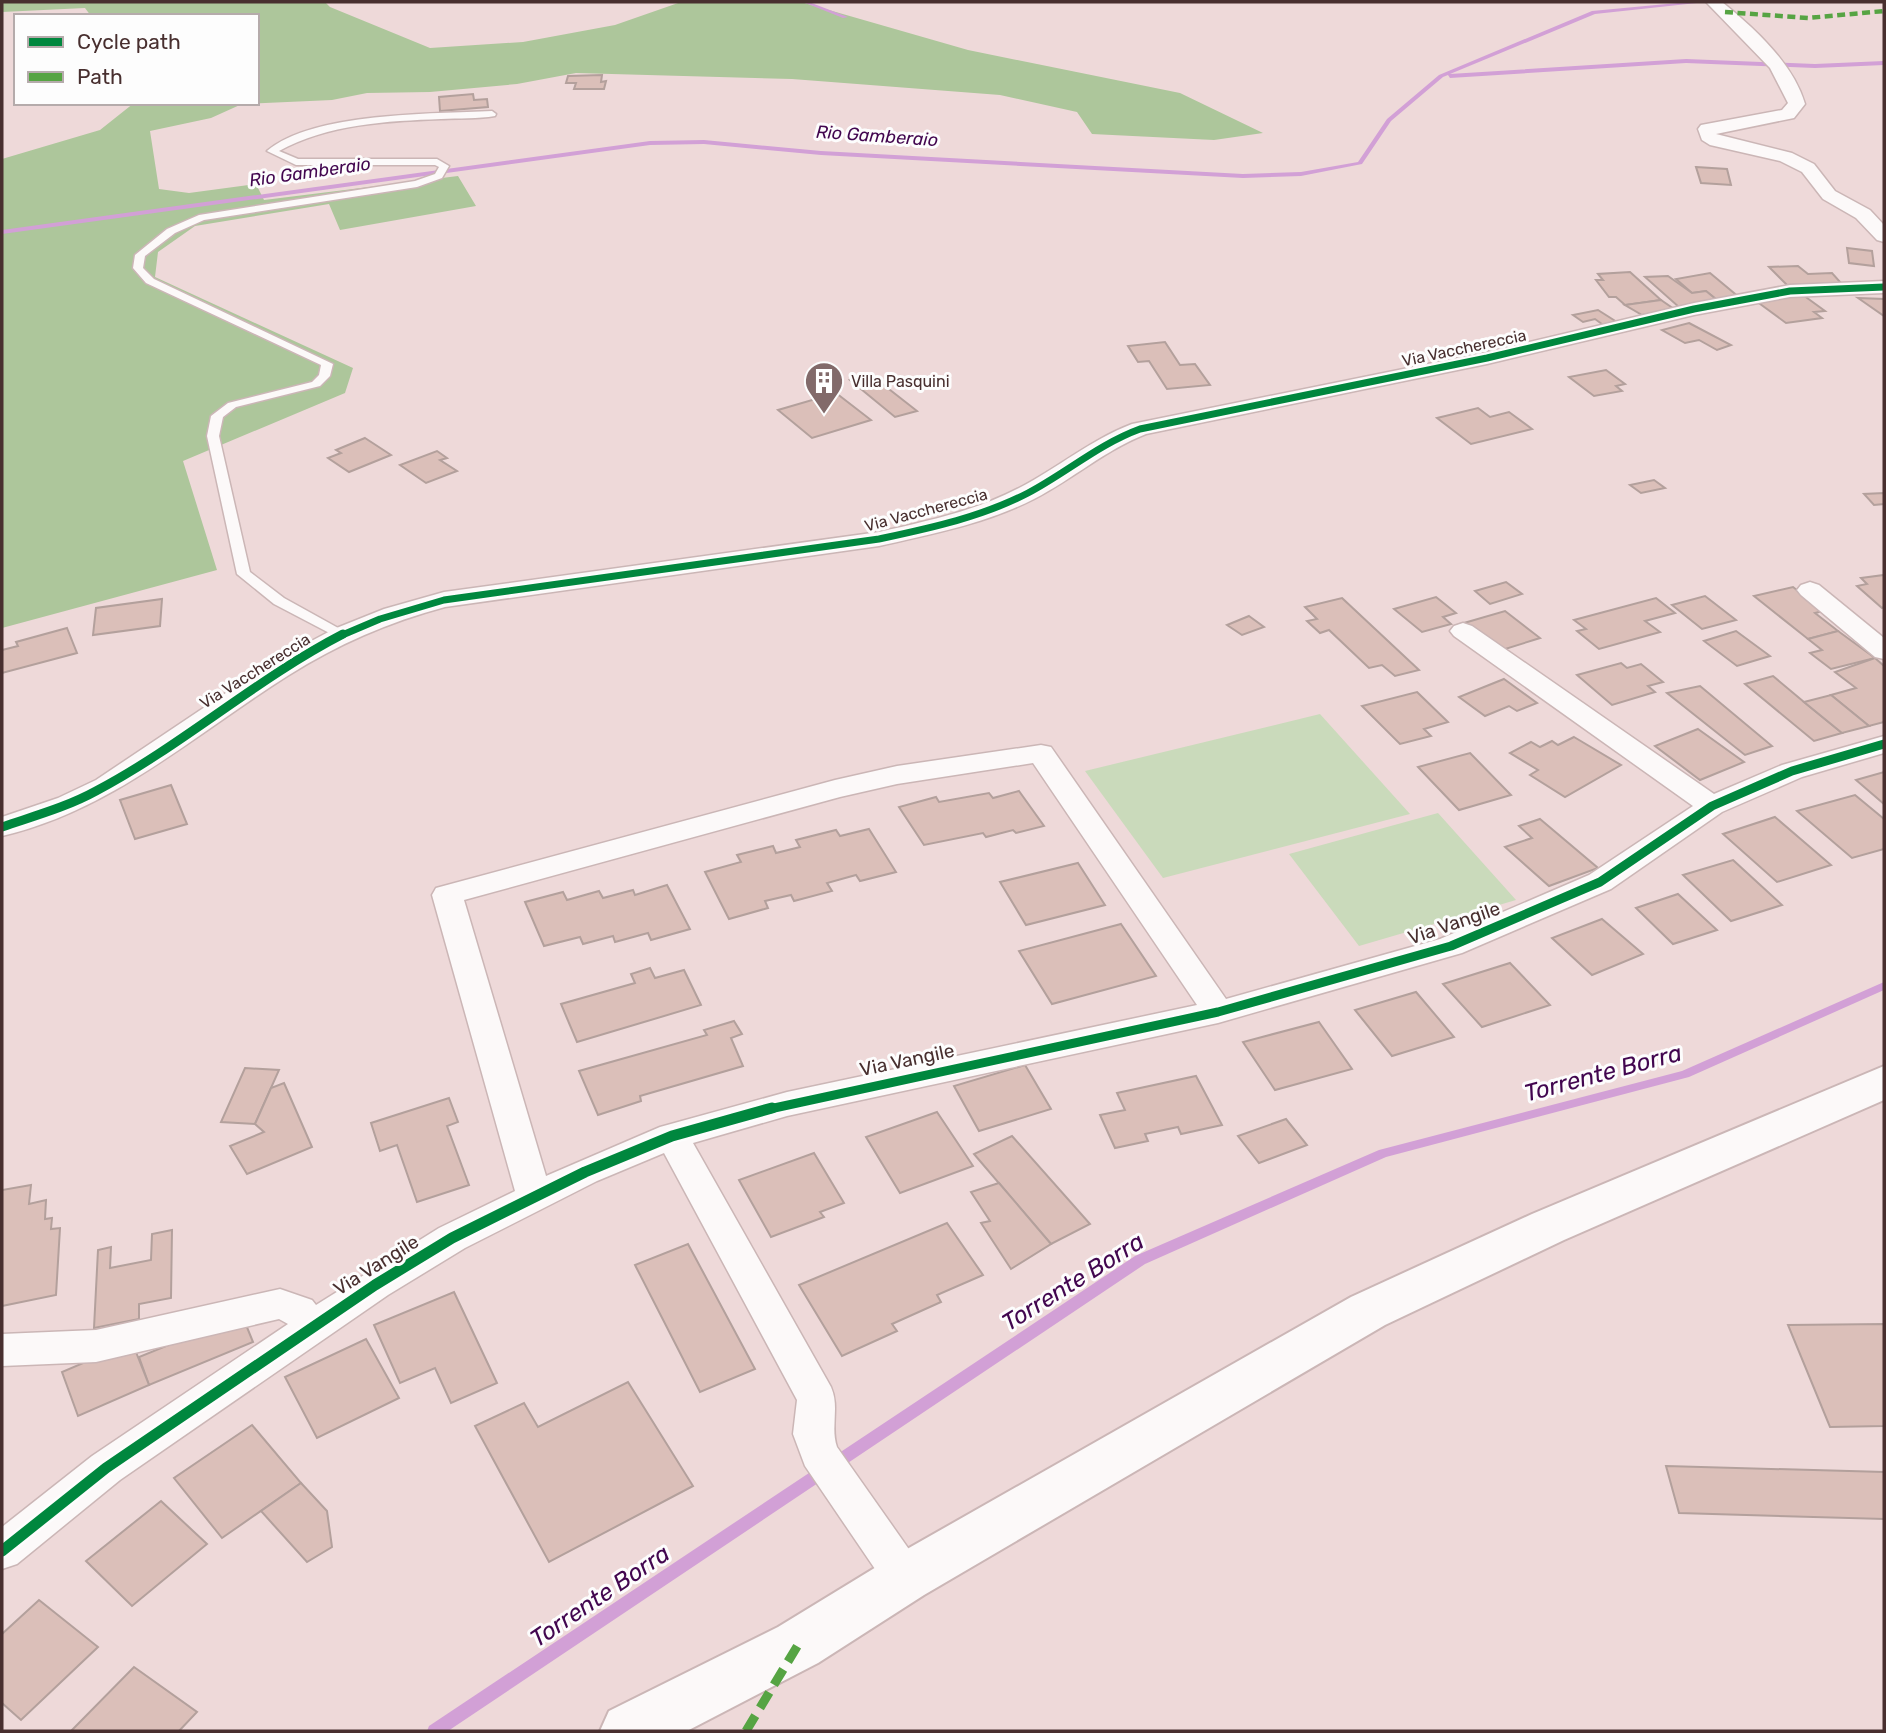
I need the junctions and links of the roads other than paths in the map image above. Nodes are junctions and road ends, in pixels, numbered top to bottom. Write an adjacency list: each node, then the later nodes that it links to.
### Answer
1 (1713, 2): 3 (street)
2 (492, 114): 7 (lane)
3 (1884, 236)
4 (1884, 287): 7 (street, Via Vacchereccia)
5 (1810, 590): 8 (street)
6 (1463, 631): 10 (street)
7 (342, 634): 11 (street, Via Vacchereccia)
8 (1884, 652)
9 (1884, 744): 10 (street, Via Vangile)
10 (1712, 806): 12 (street, Via Vangile)
11 (2, 827)
12 (1218, 1012): 14 (street, Via Vangile); 15 (street)
13 (1884, 1082): 19 (street)
14 (672, 1136): 15 (street, Via Vangile); 19 (street)
15 (534, 1196): 16 (street, Via Vangile)
16 (313, 1327): 17 (street); 18 (street, Via Vangile)
17 (2, 1350)
18 (2, 1551)
19 (905, 1578): 20 (street)
20 (629, 1731)

